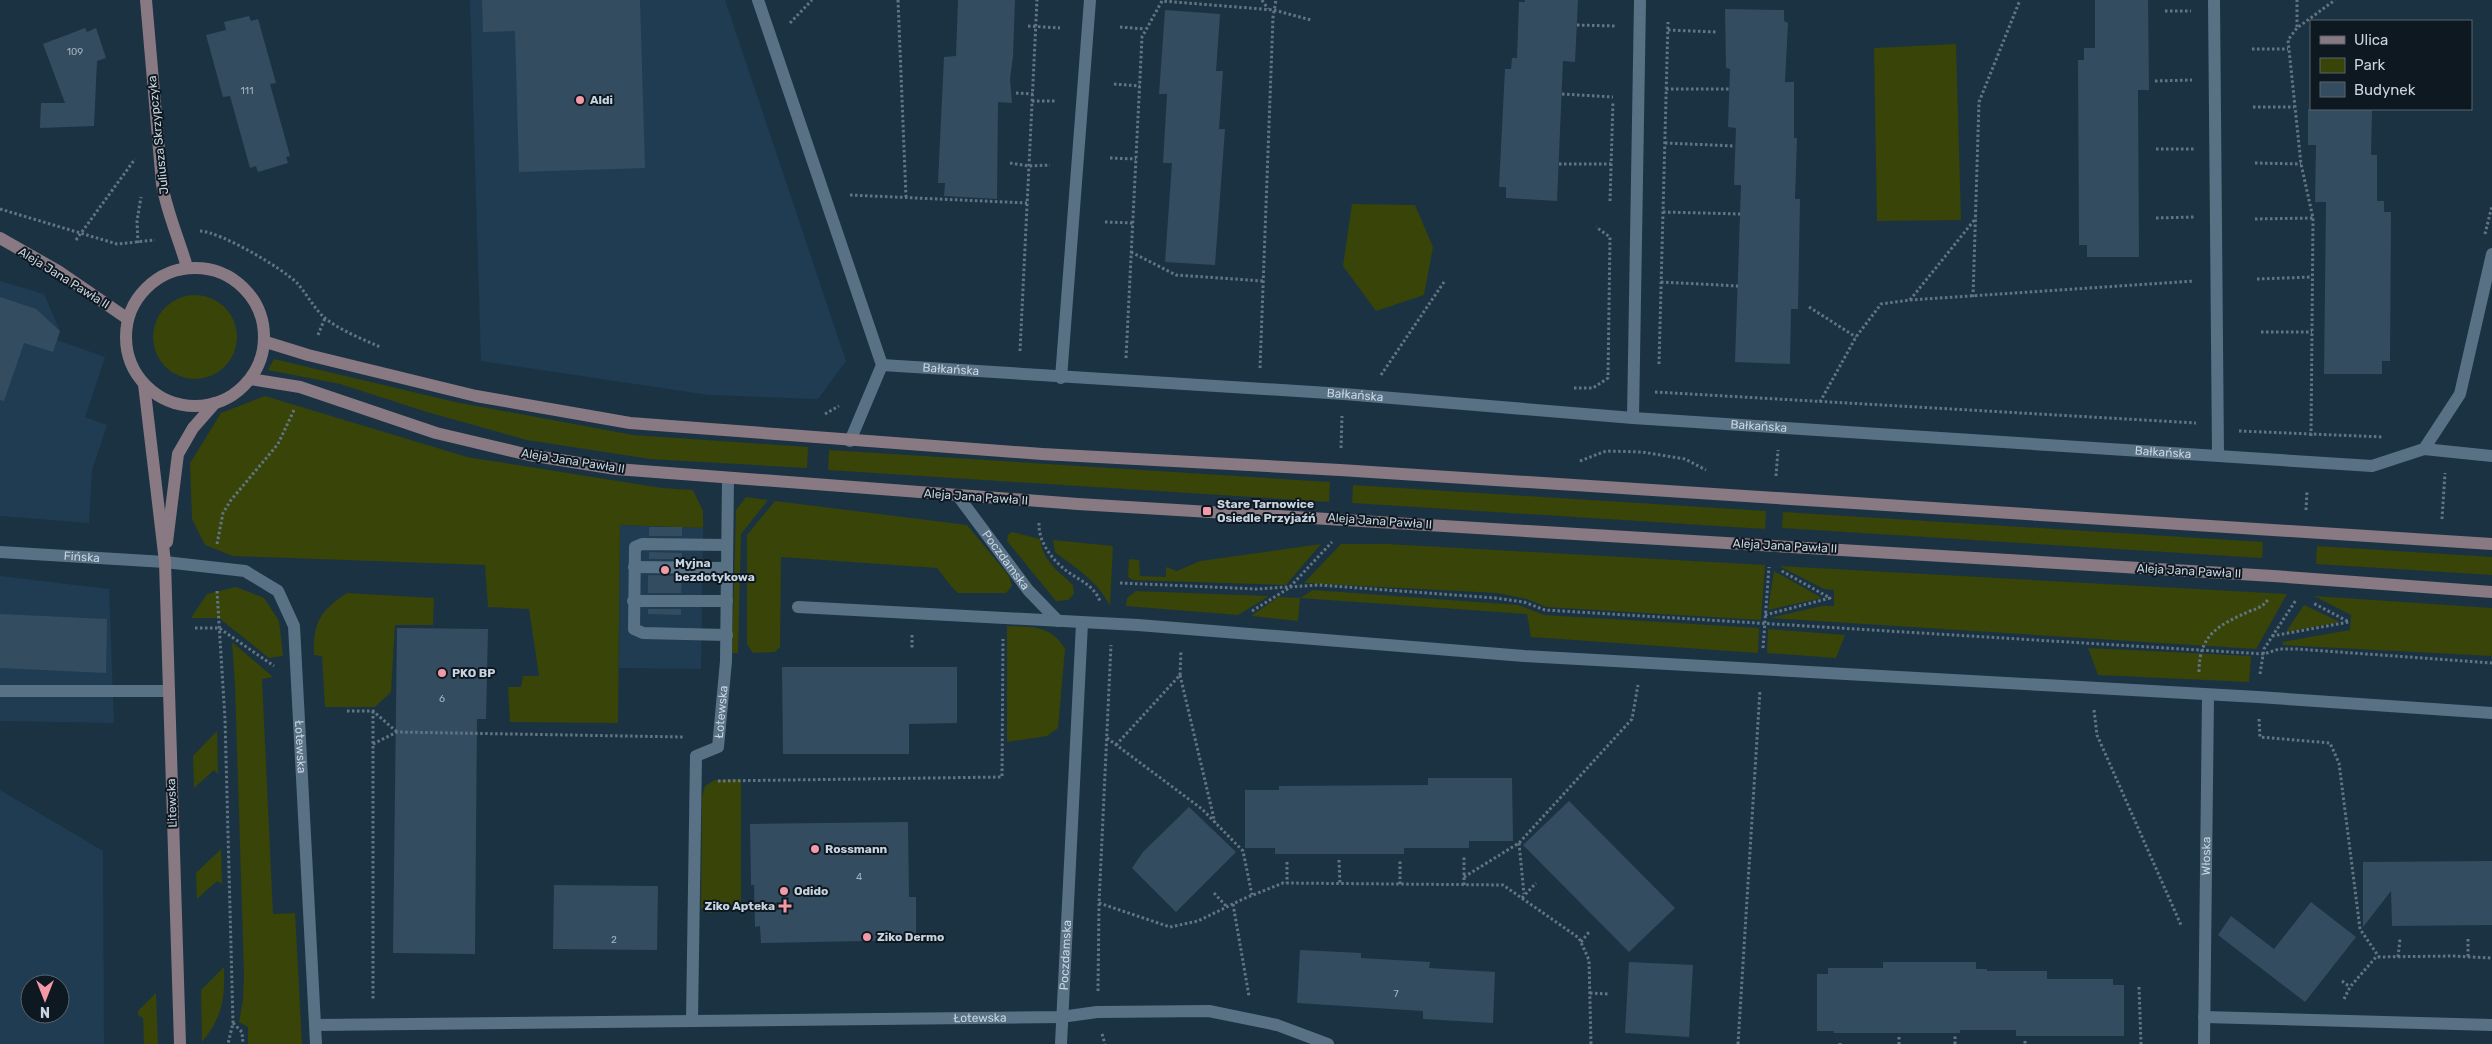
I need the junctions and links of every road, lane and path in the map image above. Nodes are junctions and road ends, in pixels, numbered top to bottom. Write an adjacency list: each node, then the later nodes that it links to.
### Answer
1 (146, 0): 95 (street, Juliusza Skrzypczyka)
2 (758, 0): 114 (street)
3 (812, 0): 25 (path)
4 (898, 0): 71 (path)
5 (1037, 0): 28 (path)
6 (1090, 0): 117 (street)
7 (1204, 0): 16 (path)
8 (1262, 0): 18 (path)
9 (1276, 0): 19 (path)
10 (2020, 0): 78 (path)
11 (2214, 0): 132 (street)
12 (2297, 0): 32 (path)
13 (2335, 0): 32 (path)
14 (1163, 1): 16 (path); 33 (path)
15 (1640, 1): 124 (street)
16 (1200, 4): 18 (path)
17 (2191, 6): 21 (path)
18 (1268, 10): 19 (path)
19 (1274, 10): 22 (path); 98 (path)
20 (2165, 11): 21 (path)
21 (2191, 11): 23 (path)
22 (1310, 20)
23 (2191, 21)
24 (1668, 22): 34 (path)
25 (789, 24)
26 (1577, 25): 29 (path)
27 (1028, 26): 28 (path)
28 (1036, 26): 31 (path); 47 (path)
29 (1616, 26)
30 (1120, 27): 33 (path)
31 (1060, 28)
32 (2297, 28): 37 (path)
33 (1145, 29): 42 (path)
34 (1668, 30): 35 (path); 43 (path)
35 (1716, 32)
36 (2252, 49): 37 (path)
37 (2288, 49): 53 (path)
38 (2192, 70): 39 (path)
39 (2193, 80): 40 (path); 45 (path)
40 (2155, 82)
41 (1114, 84): 42 (path)
42 (1140, 86): 61 (path)
43 (1666, 89): 44 (path); 55 (path)
44 (1729, 89)
45 (2193, 90)
46 (1016, 92): 47 (path)
47 (1033, 94): 50 (path)
48 (1562, 94): 49 (path)
49 (1613, 97)
50 (1032, 101): 51 (path); 69 (path)
51 (1056, 101)
52 (2253, 107): 53 (path)
53 (2294, 107): 67 (path)
54 (2194, 140): 58 (path)
55 (1665, 143): 56 (path); 76 (path)
56 (1735, 146)
57 (2156, 149): 58 (path)
58 (2194, 150): 62 (path)
59 (135, 152): 88 (path)
60 (1110, 158): 61 (path)
61 (1136, 159): 84 (path)
62 (2194, 159)
63 (1010, 163): 69 (path)
64 (2254, 163): 67 (path)
65 (1559, 164): 66 (path)
66 (1611, 164)
67 (2301, 164): 81 (path)
68 (1050, 165): 69 (path)
69 (1029, 166): 72 (path)
70 (850, 195): 71 (path)
71 (906, 197): 72 (path)
72 (1027, 203): 112 (path)
73 (2492, 206): 90 (path)
74 (2196, 207): 79 (path)
75 (0, 209): 88 (path)
76 (1663, 212): 77 (path); 100 (path)
77 (1740, 214)
78 (1977, 217): 103 (path); 104 (path)
79 (2196, 217): 80 (path); 85 (path)
80 (2156, 218)
81 (2313, 218): 82 (path); 96 (path)
82 (2254, 219)
83 (1105, 222): 84 (path)
84 (1132, 223): 93 (path)
85 (2196, 226)
86 (1596, 227): 120 (path)
87 (202, 231): 111 (path)
88 (80, 233): 91 (path); 92 (path)
89 (0, 238): 106 (street, Aleja Jana Pawła II)
90 (2484, 239)
91 (76, 240)
92 (157, 240)
93 (1131, 252): 98 (path); 113 (path)
94 (2492, 254): 136 (street)
95 (187, 268): 106 (street); 110 (street)
96 (2312, 277): 97 (path); 108 (path)
97 (2256, 278)
98 (1263, 281): 115 (path)
99 (1444, 282): 118 (path)
100 (1661, 282): 101 (path); 116 (path)
101 (1738, 286)
102 (2197, 290): 103 (path)
103 (1973, 297): 104 (path)
104 (1910, 300): 109 (path)
105 (1810, 307): 109 (path)
106 (128, 319): 122 (street)
107 (2261, 332): 108 (path)
108 (2312, 332): 133 (path)
109 (1856, 337): 126 (path)
110 (266, 342): 119 (street); 135 (street)
111 (382, 348)
112 (1020, 358)
113 (1126, 363)
114 (882, 366): 117 (street, Bałkańska); 135 (street)
115 (1269, 371)
116 (1659, 374)
117 (1060, 378): 130 (street, Bałkańska)
118 (1389, 378)
119 (250, 379): 127 (street); 141 (street, Aleja Jana Pawła II)
120 (1604, 382): 123 (path); 124 (path)
121 (1659, 383): 125 (path)
122 (144, 384): 127 (street); 153 (street, Litewska)
123 (1568, 388)
124 (1634, 389): 125 (path); 130 (street)
125 (1658, 392): 126 (path)
126 (1820, 402): 132 (path)
127 (215, 403): 153 (street, Litewska)
128 (1342, 413): 137 (path)
129 (292, 416): 151 (path)
130 (1633, 418): 131 (street, Bałkańska)
131 (1780, 426): 139 (street, Bałkańska); 142 (path)
132 (2218, 428): 133 (path); 139 (street)
133 (2311, 436): 134 (path)
134 (2387, 438)
135 (850, 441): 149 (street)
136 (2424, 449): 138 (street); 139 (street, Bałkańska)
137 (1341, 451)
138 (2447, 451): 140 (street); 146 (path)
139 (2218, 455)
140 (2492, 456)
141 (728, 478): 144 (street, Aleja Jana Pawła II); 150 (street, Łotewska)
142 (1776, 482)
143 (2307, 491): 145 (path)
144 (958, 496): 159 (street, Aleja Jana Pawła II); 168 (street, Poczdamska)
145 (2306, 516)
146 (2442, 525)
147 (1038, 534): 171 (path)
148 (1336, 538): 157 (path)
149 (2492, 544)
150 (727, 545): 154 (street); 155 (street, Łotewska)
151 (216, 546)
152 (0, 552): 153 (street, Fińska)
153 (165, 562): 189 (street, Litewska); 240 (street, Łotewska)
154 (634, 567): 155 (street); 163 (street)
155 (727, 568): 164 (street, Łotewska)
156 (1120, 583): 157 (path)
157 (1291, 586): 166 (path); 170 (path)
158 (218, 592): 173 (path)
159 (2492, 592)
160 (2272, 593): 179 (path)
161 (2299, 596): 177 (path)
162 (2308, 600): 177 (path)
163 (633, 602): 164 (street); 176 (street)
164 (727, 602): 176 (street, Łotewska)
165 (798, 607): 168 (street)
166 (1245, 615)
167 (1765, 615): 167 (path); 170 (path)
168 (1058, 621): 169 (street)
169 (1082, 622): 171 (street); 235 (street, Poczdamska)
170 (1765, 622): 179 (path); 180 (path)
171 (1106, 624): 182 (street); 197 (path)
172 (195, 628): 173 (path)
173 (220, 628): 184 (path); 239 (path)
174 (1003, 629): 200 (path)
175 (912, 634): 178 (path)
176 (727, 635): 196 (street, Łotewska)
177 (2272, 636): 181 (path)
178 (912, 648)
179 (2201, 649): 181 (path); 190 (path)
180 (1762, 654)
181 (2264, 654): 183 (path); 185 (path)
182 (1640, 662): 187 (street); 202 (path)
183 (2492, 663)
184 (274, 667)
185 (2259, 676)
186 (1760, 686): 252 (path)
187 (2094, 689): 190 (street); 220 (path)
188 (0, 691): 189 (street)
189 (169, 691): 244 (street, Litewska)
190 (2203, 696): 193 (street); 236 (street, Włoska)
191 (347, 710): 192 (path)
192 (373, 710): 195 (path); 198 (path)
193 (2492, 713)
194 (2258, 717): 225 (path)
195 (398, 732): 196 (path); 198 (path)
196 (718, 738): 200 (street, Łotewska)
197 (1107, 738): 199 (path); 217 (path)
198 (373, 744): 233 (path)
199 (1116, 745): 201 (path); 201 (path)
200 (695, 781): 238 (street, Łotewska)
201 (1215, 823): 215 (path)
202 (1519, 843): 207 (path); 214 (path)
203 (1464, 855): 207 (path)
204 (1339, 860): 210 (path)
205 (1400, 861): 211 (path)
206 (1287, 862): 208 (path)
207 (1464, 877): 212 (path)
208 (1287, 883): 210 (path); 215 (path)
209 (1536, 883): 214 (path)
210 (1340, 884): 211 (path)
211 (1400, 884): 212 (path)
212 (1464, 885): 216 (path)
213 (1214, 893): 219 (path)
214 (1524, 894): 216 (path)
215 (1252, 896): 218 (path)
216 (1522, 898): 224 (path)
217 (1099, 903): 219 (path); 234 (path)
218 (1234, 904): 219 (path); 237 (path)
219 (1227, 907)
220 (2183, 929)
221 (1589, 932): 224 (path)
222 (2400, 939): 226 (path)
223 (2468, 939): 227 (path)
224 (1581, 942): 231 (path)
225 (2379, 957): 226 (path); 229 (path)
226 (2398, 957): 227 (path)
227 (2468, 957): 228 (path)
228 (2492, 958)
229 (2342, 981)
230 (2140, 987): 255 (path)
231 (1590, 993): 232 (path); 251 (path)
232 (1608, 994)
233 (373, 1000)
234 (1097, 1012): 235 (street); 237 (street); 249 (path)
235 (1061, 1017): 238 (street, Łotewska); 248 (street)
236 (2204, 1017): 241 (street); 256 (street, Włoska)
237 (1252, 1019): 250 (street)
238 (692, 1021): 240 (street, Łotewska)
239 (233, 1024): 245 (path); 246 (path)
240 (315, 1025): 247 (street, Łotewska)
241 (2492, 1025)
242 (1956, 1036): 254 (path)
243 (1899, 1037): 253 (path)
244 (180, 1044)
245 (228, 1044)
246 (243, 1044)
247 (316, 1044)
248 (1061, 1044)
249 (1105, 1044)
250 (1328, 1044)
251 (1591, 1044)
252 (1738, 1044)
253 (1899, 1044)
254 (1955, 1044)
255 (2141, 1044)
256 (2204, 1044)

